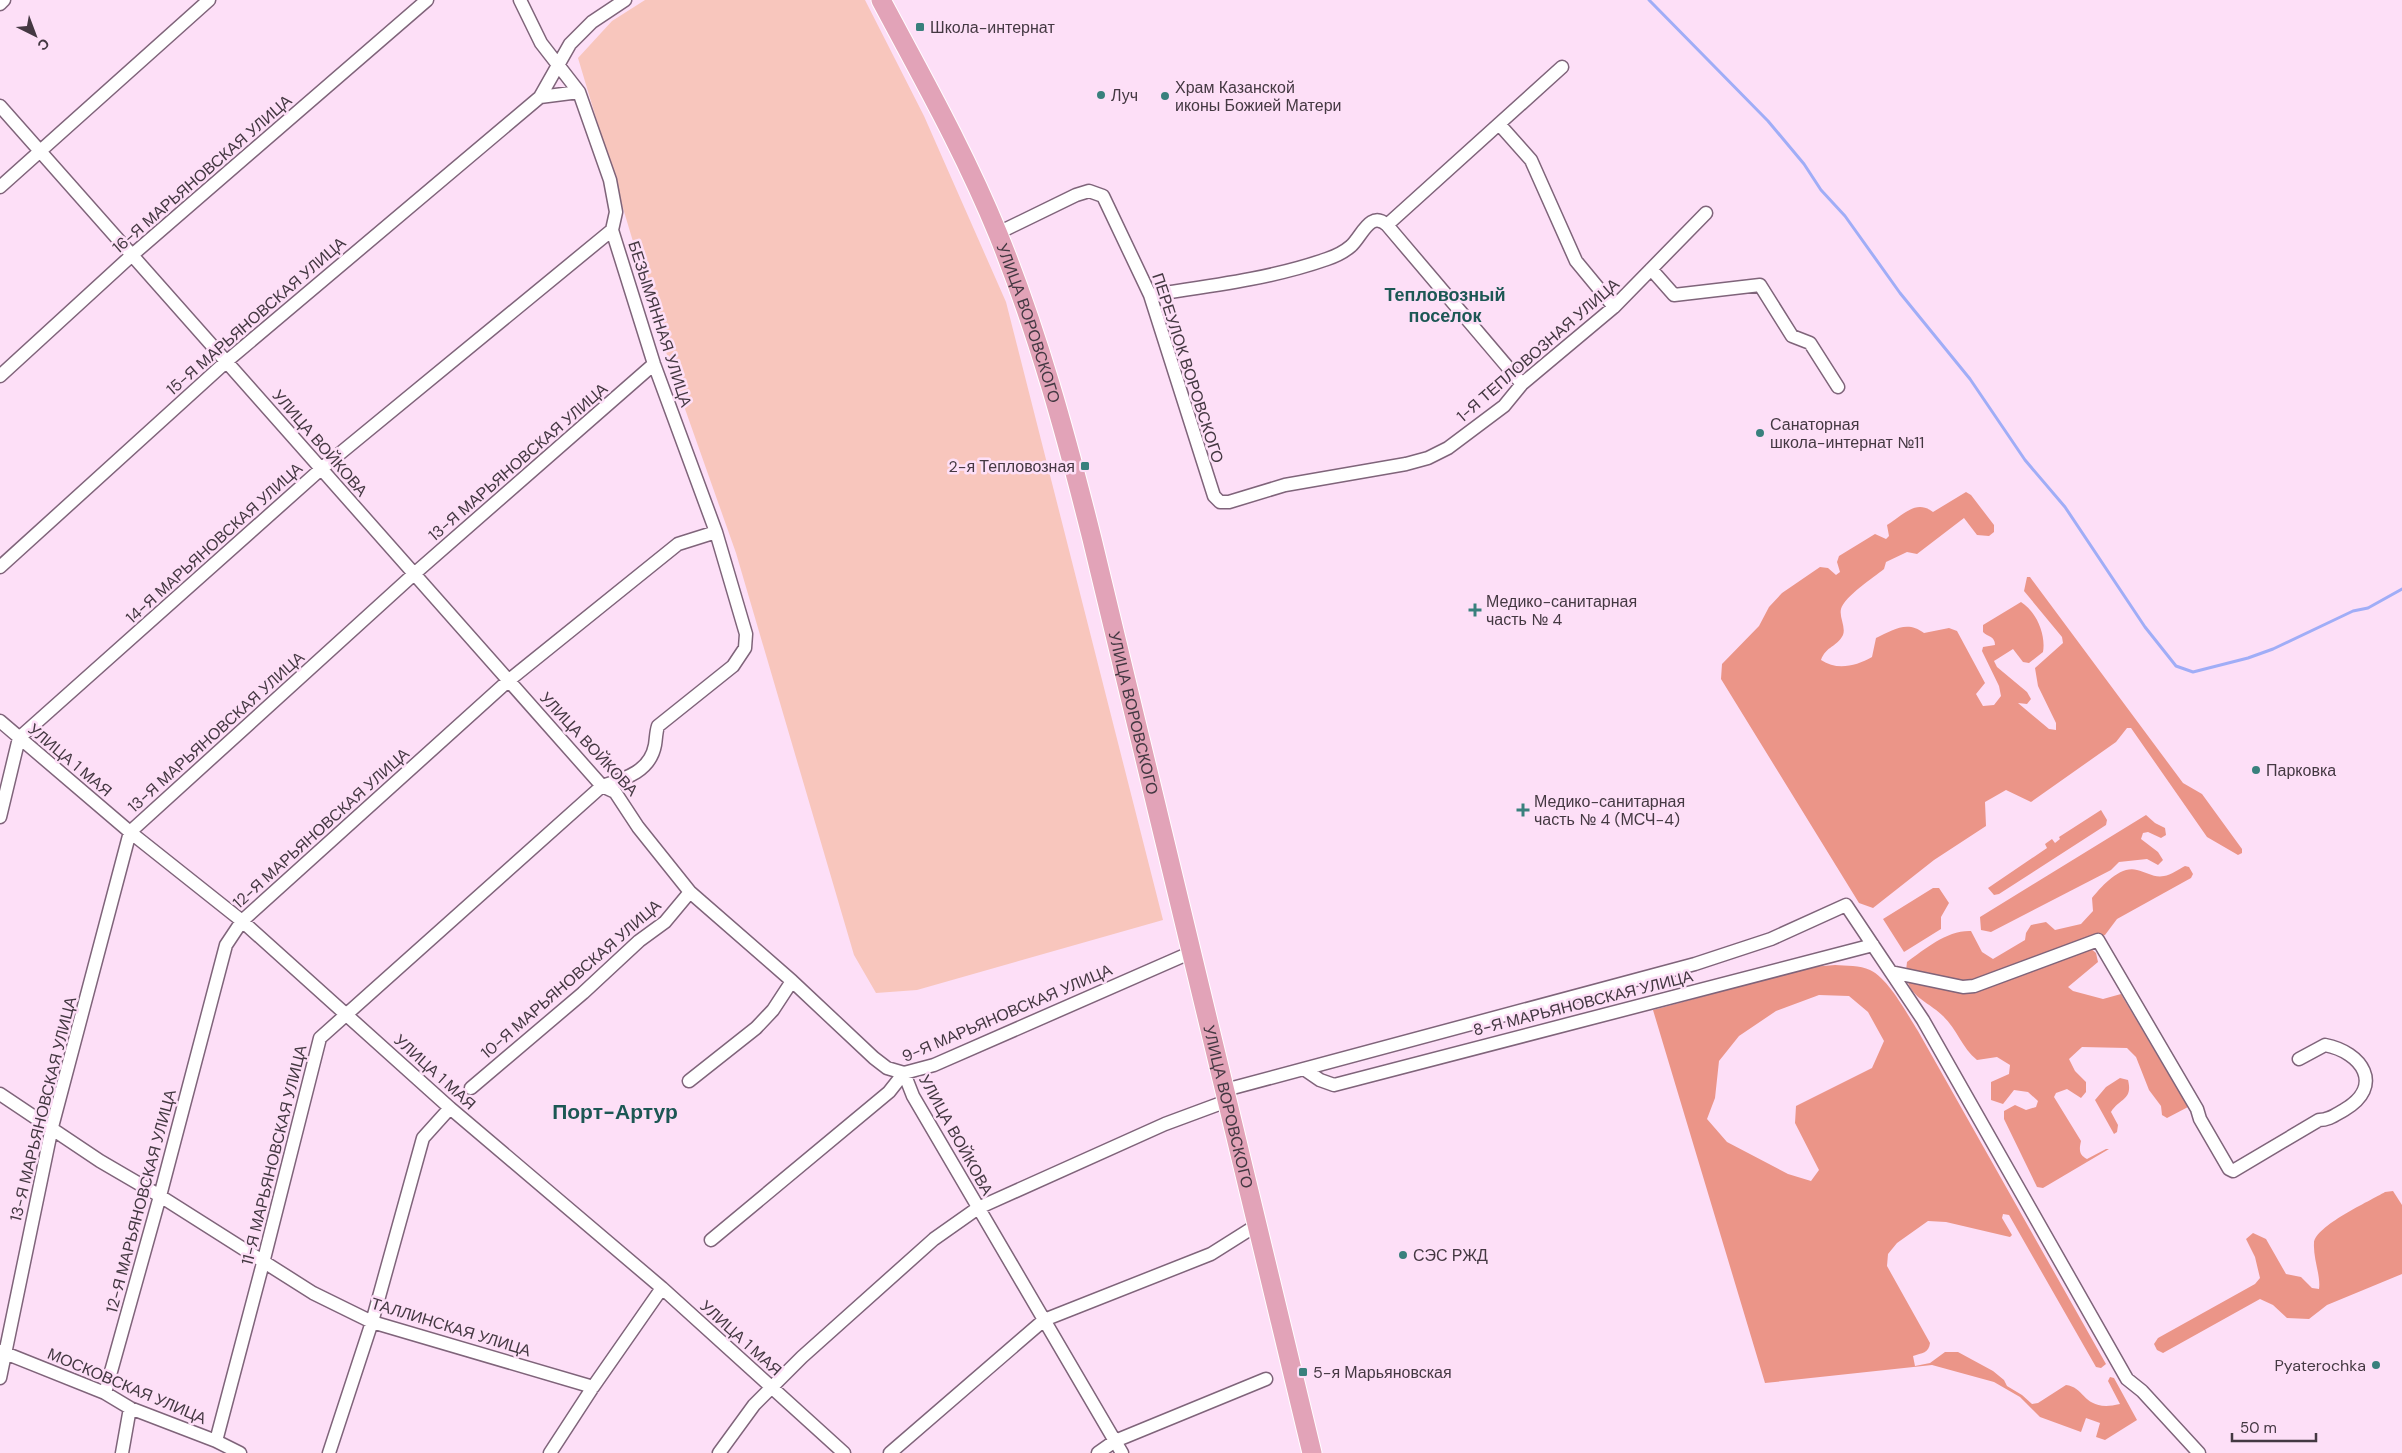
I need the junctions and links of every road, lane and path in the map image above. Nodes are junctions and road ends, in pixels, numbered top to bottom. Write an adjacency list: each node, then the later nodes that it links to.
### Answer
1 (4, 0): 7 (street)
2 (210, 0): 14 (street)
3 (427, 0): 20 (street, 16-Я МАРЬЯНОВСКАЯ УЛИЦА)
4 (520, 0): 8 (street, БЕЗЫМЯННАЯ УЛИЦА)
5 (625, 0): 8 (street, 15-Я МАРЬЯНОВСКАЯ УЛИЦА)
6 (881, 0): 19 (main road, УЛИЦА ВОРОВСКОГО)
7 (0, 4)
8 (557, 65): 10 (street, БЕЗЫМЯННАЯ УЛИЦА); 11 (street, 15-Я МАРЬЯНОВСКАЯ УЛИЦА)
9 (1562, 67): 13 (street)
10 (579, 92): 11 (street); 18 (street, БЕЗЫМЯННАЯ УЛИЦА)
11 (540, 97): 24 (street, 15-Я МАРЬЯНОВСКАЯ УЛИЦА)
12 (0, 106): 14 (street, УЛИЦА ВОЙКОВА)
13 (1499, 124): 17 (street); 23 (street)
14 (39, 152): 15 (street); 20 (street, УЛИЦА ВОЙКОВА)
15 (0, 187)
16 (1706, 212): 21 (street, 1-Я ТЕПЛОВОЗНАЯ УЛИЦА)
17 (1387, 225): 22 (street); 27 (street)
18 (612, 230): 25 (street, БЕЗЫМЯННАЯ УЛИЦА); 29 (street, 14-Я МАРЬЯНОВСКАЯ УЛИЦА)
19 (998, 233): 22 (street, ПЕРЕУЛОК ВОРОВСКОГО); 46 (main road, УЛИЦА ВОРОВСКОГО)
20 (131, 256): 24 (street, УЛИЦА ВОЙКОВА); 26 (street, 16-Я МАРЬЯНОВСКАЯ УЛИЦА)
21 (1651, 269): 23 (street, 1-Я ТЕПЛОВОЗНАЯ УЛИЦА); 28 (street)
22 (1150, 295): 30 (street, ПЕРЕУЛОК ВОРОВСКОГО)
23 (1614, 307): 27 (street, 1-Я ТЕПЛОВОЗНАЯ УЛИЦА)
24 (227, 361): 29 (street, УЛИЦА ВОЙКОВА); 32 (street, 15-Я МАРЬЯНОВСКАЯ УЛИЦА)
25 (654, 364): 31 (street, БЕЗЫМЯННАЯ УЛИЦА); 33 (street, 13-Я МАРЬЯНОВСКАЯ УЛИЦА)
26 (0, 376)
27 (1522, 384): 30 (street, 1-Я ТЕПЛОВОЗНАЯ УЛИЦА)
28 (1838, 387)
29 (322, 469): 33 (street, УЛИЦА ВОЙКОВА); 37 (street, 14-Я МАРЬЯНОВСКАЯ УЛИЦА)
30 (1220, 502)
31 (716, 532): 34 (street, БЕЗЫМЯННАЯ УЛИЦА); 35 (street, 12-Я МАРЬЯНОВСКАЯ УЛИЦА)
32 (0, 567)
33 (414, 574): 35 (street, УЛИЦА ВОЙКОВА); 42 (street, 13-Я МАРЬЯНОВСКАЯ УЛИЦА)
34 (733, 666): 38 (street, 11-Я МАРЬЯНОВСКАЯ УЛИЦА)
35 (508, 681): 39 (street, УЛИЦА ВОЙКОВА); 44 (street, 12-Я МАРЬЯНОВСКАЯ УЛИЦА)
36 (0, 721): 37 (street, УЛИЦА 1 МАЯ)
37 (19, 738): 41 (street); 42 (street, УЛИЦА 1 МАЯ)
38 (628, 778): 39 (street, 11-Я МАРЬЯНОВСКАЯ УЛИЦА); 40 (street)
39 (602, 786): 40 (street, УЛИЦА ВОЙКОВА); 49 (street, 11-Я МАРЬЯНОВСКАЯ УЛИЦА)
40 (622, 800): 43 (street, УЛИЦА ВОЙКОВА)
41 (0, 817)
42 (130, 832): 44 (street, УЛИЦА 1 МАЯ); 58 (street, 13-Я МАРЬЯНОВСКАЯ УЛИЦА)
43 (690, 892): 48 (street, УЛИЦА ВОЙКОВА); 54 (street, 10-Я МАРЬЯНОВСКАЯ УЛИЦА)
44 (242, 921): 49 (street, УЛИЦА 1 МАЯ); 59 (street, 12-Я МАРЬЯНОВСКАЯ УЛИЦА)
45 (1873, 945): 47 (street); 51 (street, 8-Я МАРЬЯНОВСКАЯ УЛИЦА); 51 (street, 8-Я МАРЬЯНОВСКАЯ УЛИЦА)
46 (1192, 952): 52 (street, 9-Я МАРЬЯНОВСКАЯ УЛИЦА); 56 (main road, УЛИЦА ВОРОВСКОГО)
47 (1891, 972): 50 (street); 86 (street)
48 (792, 981): 52 (street, УЛИЦА ВОЙКОВА); 53 (street)
49 (346, 1014): 57 (street, УЛИЦА 1 МАЯ); 63 (street, 11-Я МАРЬЯНОВСКАЯ УЛИЦА)
50 (2299, 1059)
51 (1304, 1068): 56 (street, 8-Я МАРЬЯНОВСКАЯ УЛИЦА)
52 (904, 1073): 60 (street, УЛИЦА ВОЙКОВА); 62 (street, 9-Я МАРЬЯНОВСКАЯ УЛИЦА)
53 (689, 1081)
54 (471, 1088)
55 (0, 1094): 58 (street, ТАЛЛИНСКАЯ УЛИЦА)
56 (1226, 1096): 60 (street, 8-Я МАРЬЯНОВСКАЯ УЛИЦА); 61 (main road, УЛИЦА ВОРОВСКОГО)
57 (450, 1108): 64 (street, УЛИЦА 1 МАЯ); 66 (street)
58 (52, 1127): 59 (street, ТАЛЛИНСКАЯ УЛИЦА); 67 (street, 13-Я МАРЬЯНОВСКАЯ УЛИЦА)
59 (160, 1196): 63 (street, ТАЛЛИНСКАЯ УЛИЦА); 72 (street, 12-Я МАРЬЯНОВСКАЯ УЛИЦА)
60 (978, 1208): 65 (street, УЛИЦА ВОЙКОВА); 71 (street, 8-Я МАРЬЯНОВСКАЯ УЛИЦА)
61 (1257, 1225): 65 (street); 85 (main road, УЛИЦА ВОРОВСКОГО)
62 (711, 1240)
63 (264, 1263): 66 (street, ТАЛЛИНСКАЯ УЛИЦА); 74 (street, 11-Я МАРЬЯНОВСКАЯ УЛИЦА)
64 (662, 1288): 70 (street); 71 (street, УЛИЦА 1 МАЯ)
65 (1044, 1320): 75 (street, УЛИЦА ВОЙКОВА); 82 (street)
66 (372, 1322): 70 (street, ТАЛЛИНСКАЯ УЛИЦА); 78 (street)
67 (2, 1352): 68 (street, 13-Я МАРЬЯНОВСКАЯ УЛИЦА); 72 (street, МОСКОВСКАЯ УЛИЦА)
68 (0, 1378)
69 (1266, 1379): 75 (street)
70 (593, 1387): 79 (street)
71 (771, 1387): 80 (street, 8-Я МАРЬЯНОВСКАЯ УЛИЦА); 81 (street, УЛИЦА 1 МАЯ)
72 (105, 1393): 73 (street, МОСКОВСКАЯ УЛИЦА)
73 (130, 1408): 74 (street, МОСКОВСКАЯ УЛИЦА); 76 (street)
74 (216, 1441): 77 (street, МОСКОВСКАЯ УЛИЦА)
75 (1115, 1441): 83 (street); 84 (street, УЛИЦА ВОЙКОВА)
76 (122, 1453)
77 (240, 1453)
78 (329, 1453)
79 (550, 1453)
80 (719, 1453)
81 (844, 1453)
82 (890, 1453)
83 (1098, 1453)
84 (1122, 1453)
85 (1312, 1453)
86 (2199, 1453)

